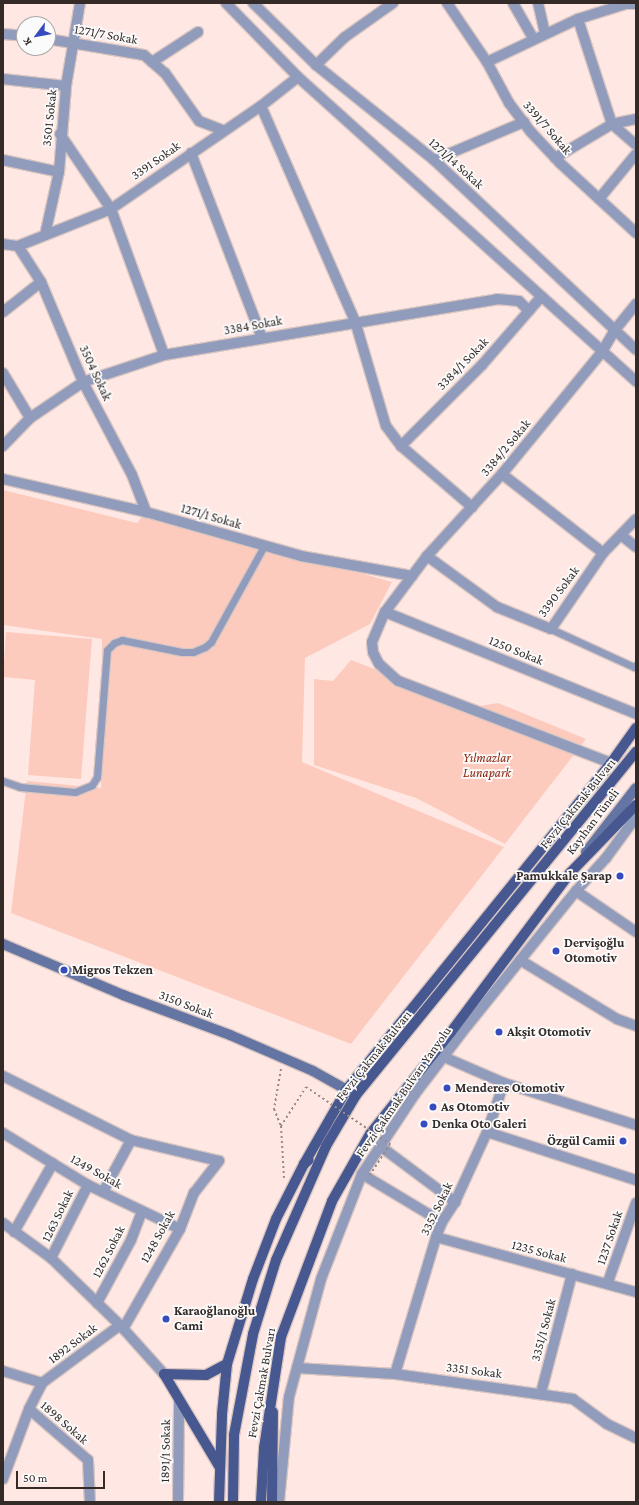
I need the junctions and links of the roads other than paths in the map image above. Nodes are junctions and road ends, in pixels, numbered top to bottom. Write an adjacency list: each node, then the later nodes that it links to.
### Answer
1 (80, 3): 16 (street, 3501 Sokak)
2 (226, 3): 20 (street)
3 (253, 3): 19 (street, 1271/14 Sokak)
4 (393, 3): 19 (street)
5 (447, 3): 18 (street, 3391/7 Sokak)
6 (513, 3): 14 (street)
7 (538, 3): 11 (street)
8 (630, 4): 9 (street)
9 (578, 19): 11 (street); 26 (street)
10 (198, 32): 17 (street)
11 (545, 33): 14 (street)
12 (3, 34): 13 (street)
13 (16, 35)
14 (533, 38): 18 (street)
15 (56, 40): 16 (street, 1271/7 Sokak)
16 (72, 41): 17 (street, 1271/7 Sokak); 22 (street, 3501 Sokak)
17 (152, 62): 27 (street, 1271/7 Sokak)
18 (487, 62): 25 (street, 3391/7 Sokak)
19 (316, 65): 34 (street, 1271/14 Sokak)
20 (298, 77): 23 (street, 3391 Sokak); 43 (street)
21 (3, 79): 22 (street)
22 (66, 86): 28 (street, 3501 Sokak)
23 (262, 106): 27 (street, 3391 Sokak); 47 (street)
24 (636, 119): 26 (street)
25 (524, 122): 32 (street, 3391/7 Sokak); 34 (street)
26 (612, 124): 29 (street); 32 (street)
27 (223, 130): 30 (street, 3391 Sokak)
28 (60, 134): 35 (street, 3501 Sokak); 37 (street)
29 (636, 145)
30 (191, 153): 37 (street, 3391 Sokak); 49 (street)
31 (636, 154): 36 (street)
32 (555, 158): 36 (street, 3391/7 Sokak)
33 (3, 160): 35 (street)
34 (434, 160): 48 (street, 1271/14 Sokak)
35 (59, 172): 39 (street, 3501 Sokak)
36 (599, 199): 38 (street, 3391/7 Sokak)
37 (111, 209): 39 (street, 3391 Sokak); 52 (street)
38 (636, 232)
39 (45, 235): 41 (street, 3391 Sokak)
40 (3, 244): 41 (street)
41 (18, 246): 42 (street, 3504 Sokak)
42 (41, 282): 46 (street); 55 (street, 3504 Sokak)
43 (541, 297): 45 (street, 3384/1 Sokak); 51 (street)
44 (636, 304): 48 (street, 3384/2 Sokak)
45 (529, 311): 47 (street, 3384 Sokak); 58 (street, 3384/1 Sokak)
46 (3, 312)
47 (355, 322): 49 (street, 3384 Sokak); 58 (street)
48 (614, 331): 50 (street, 1271/14 Sokak); 51 (street, 3384/2 Sokak)
49 (262, 338): 52 (street, 3384 Sokak)
50 (636, 350)
51 (602, 352): 54 (street); 59 (street, 3384/2 Sokak)
52 (164, 355): 55 (street, 3384 Sokak)
53 (3, 373): 56 (street)
54 (636, 381)
55 (83, 382): 56 (street, 3384 Sokak); 62 (street, 3504 Sokak)
56 (30, 418): 57 (street, 3384 Sokak)
57 (3, 446)
58 (401, 446): 61 (street)
59 (502, 474): 61 (street, 3384/2 Sokak); 67 (street)
60 (3, 479): 62 (street, 1271/1 Sokak)
61 (472, 507): 68 (street, 3384/2 Sokak)
62 (146, 512): 65 (street, 1271/1 Sokak)
63 (636, 519): 64 (street, 3390 Sokak)
64 (621, 535): 66 (street); 67 (street, 3390 Sokak)
65 (264, 546): 69 (street, 1271/1 Sokak); 77 (lane)
66 (636, 547)
67 (603, 553): 71 (street, 3390 Sokak)
68 (427, 556): 69 (street, 3384/2 Sokak); 71 (street, 3390 Sokak)
69 (412, 576): 70 (street, 3384/2 Sokak)
70 (385, 612): 73 (street, 1250 Sokak); 76 (street, 3384/2 Sokak)
71 (551, 629): 72 (lane)
72 (636, 665)
73 (636, 714)
74 (636, 728): 76 (main road)
75 (636, 752): 91 (main road, Fevzi Çakmak Bulvarı)
76 (611, 763): 90 (main road)
77 (3, 781)
78 (636, 788): 81 (main road, Kayıhan Tüneli)
79 (636, 806): 81 (main road, Fevzi Çakmak Bulvarı)
80 (636, 818): 82 (street, Fevzi Çakmak Bulvarı Yanyolu)
81 (570, 873): 124 (main road, Fevzi Çakmak Bulvarı)
82 (576, 891): 83 (street); 85 (street, Fevzi Çakmak Bulvarı Yanyolu)
83 (636, 932)
84 (3, 944): 90 (main road, 3150 Sokak)
85 (520, 960): 86 (street); 87 (street, Fevzi Çakmak Bulvarı Yanyolu)
86 (636, 1026)
87 (444, 1057): 89 (street); 97 (street, Fevzi Çakmak Bulvarı Yanyolu)
88 (3, 1076): 95 (street)
89 (504, 1083): 92 (street); 93 (street, 3352 Sokak)
90 (347, 1089): 91 (main road, 3150 Sokak); 99 (main road)
91 (356, 1095): 96 (main road, Fevzi Çakmak Bulvarı)
92 (636, 1125)
93 (487, 1132): 101 (street); 104 (street, 3352 Sokak)
94 (4, 1138): 98 (street, 1249 Sokak)
95 (131, 1140): 103 (street); 109 (street, 1248 Sokak)
96 (326, 1146): 99 (main road); 135 (main road, Fevzi Çakmak Bulvarı)
97 (380, 1146): 100 (street, Fevzi Çakmak Bulvarı Yanyolu); 104 (street)
98 (53, 1163): 102 (street, 1249 Sokak); 110 (street)
99 (304, 1164): 118 (main road)
100 (365, 1176): 107 (street); 119 (street, Fevzi Çakmak Bulvarı Yanyolu)
101 (636, 1180)
102 (88, 1185): 103 (street, 1249 Sokak); 112 (street, 1263 Sokak)
103 (103, 1192): 106 (street, 1249 Sokak)
104 (455, 1202): 107 (street, 3352 Sokak)
105 (636, 1203): 114 (street, 1237 Sokak)
106 (142, 1211): 109 (street, 1249 Sokak); 116 (street, 1262 Sokak)
107 (442, 1222): 111 (street, 3352 Sokak)
108 (3, 1223): 110 (street)
109 (180, 1229): 117 (street, 1248 Sokak)
110 (14, 1232): 112 (street)
111 (436, 1237): 113 (street, 1235 Sokak); 122 (street, 3352 Sokak)
112 (51, 1258): 116 (street)
113 (572, 1274): 114 (street, 1235 Sokak); 125 (street, 3351/1 Sokak)
114 (608, 1282): 115 (street, 1235 Sokak)
115 (636, 1292)
116 (97, 1303): 117 (street)
117 (122, 1327): 121 (street); 123 (street, 1892 Sokak)
118 (227, 1364): 121 (main road); 130 (main road)
119 (297, 1368): 122 (street, 3351 Sokak); 138 (street, Fevzi Çakmak Bulvarı Yanyolu)
120 (3, 1371): 123 (street)
121 (164, 1374): 126 (main road)
122 (395, 1374): 125 (street, 3351 Sokak)
123 (42, 1383): 127 (street)
124 (272, 1393): 136 (main road, Fevzi Çakmak Bulvarı); 137 (main road)
125 (541, 1393): 129 (street, 3351 Sokak)
126 (179, 1400): 130 (main road); 133 (street, 1891/1 Sokak)
127 (28, 1409): 131 (street); 132 (street, 1898 Sokak)
128 (636, 1428): 129 (street)
129 (636, 1439)
130 (219, 1468): 134 (main road)
131 (3, 1479)
132 (90, 1502)
133 (178, 1502)
134 (219, 1502)
135 (233, 1502)
136 (261, 1502)
137 (272, 1502)
138 (280, 1502)

